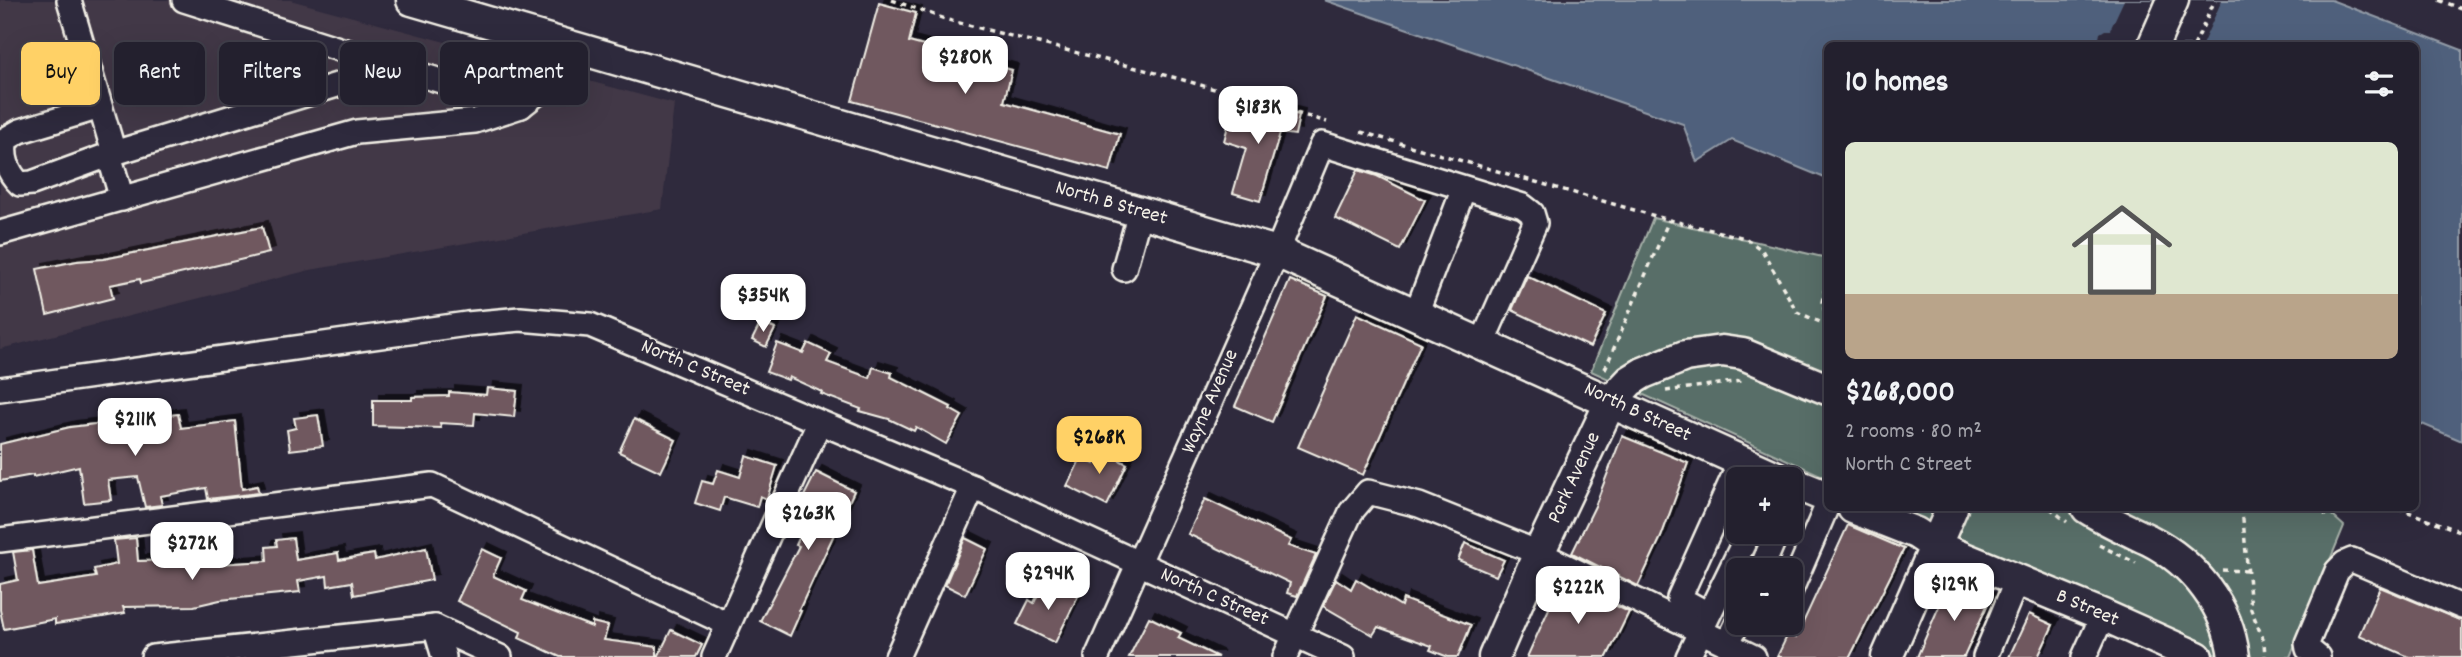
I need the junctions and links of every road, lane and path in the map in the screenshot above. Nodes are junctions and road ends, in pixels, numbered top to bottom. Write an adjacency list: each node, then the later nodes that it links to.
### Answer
1 (69, 0): 16 (street)
2 (184, 0): 11 (street)
3 (412, 0): 8 (main road, North B Street)
4 (2173, 0): 9 (main road)
5 (2215, 0): 10 (path)
6 (2440, 0): 7 (path)
7 (2462, 9)
8 (557, 42)
9 (2154, 42)
10 (2196, 42)
11 (340, 49)
12 (588, 51): 20 (main road, North B Street)
13 (426, 76): 15 (street)
14 (340, 84): 17 (street)
15 (521, 106): 19 (street)
16 (100, 107): 17 (street); 17 (street)
17 (111, 154): 19 (street)
18 (1464, 188): 23 (street, Wayne Avenue); 25 (street); 26 (street)
19 (122, 199): 22 (street)
20 (1140, 212): 23 (main road, North B Street); 24 (street)
21 (1669, 220): 27 (path)
22 (0, 233)
23 (1277, 252): 25 (main road, North B Street); 56 (street, Wayne Avenue)
24 (1124, 269)
25 (1416, 314): 26 (main road, North B Street)
26 (1482, 343): 32 (main road, North B Street)
27 (1605, 369)
28 (1743, 381): 31 (path)
29 (1824, 387): 32 (main road, Park Avenue)
30 (0, 389): 33 (street, North C Street)
31 (1666, 391)
32 (1611, 401): 34 (main road, North B Street); 53 (main road, Park Avenue)
33 (820, 424): 36 (street, North C Street); 61 (street)
34 (1741, 460): 35 (main road, North B Street); 60 (street)
35 (1754, 467)
36 (973, 487): 56 (street, North C Street); 71 (street)
37 (1803, 490): 38 (main road, North B Street)
38 (1824, 496)
39 (1825, 511): 54 (street)
40 (1861, 511): 52 (main road)
41 (1951, 511): 52 (main road)
42 (2059, 511): 47 (path)
43 (2242, 511): 82 (path)
44 (2328, 511): 46 (path)
45 (2406, 511): 48 (path)
46 (2326, 516)
47 (2081, 518): 81 (main road)
48 (2462, 532)
49 (0, 540): 61 (street)
50 (2094, 541): 55 (path)
51 (1743, 544): 60 (street)
52 (1937, 547): 57 (main road, B Street); 77 (main road)
53 (1539, 553): 60 (street); 63 (street); 75 (main road, Park Avenue)
54 (1803, 562)
55 (2139, 564)
56 (1139, 565): 63 (street, North C Street); 72 (street, Wayne Avenue)
57 (2017, 580): 59 (main road, B Street); 78 (street)
58 (2462, 607): 83 (street)
59 (2103, 615): 79 (street); 80 (main road, B Street)
60 (1704, 623): 65 (street); 66 (street)
61 (729, 624): 70 (street)
62 (435, 627): 67 (street); 68 (street); 69 (street)
63 (1295, 635): 73 (street); 74 (street, North C Street)
64 (1732, 635): 65 (street)
65 (1727, 645): 76 (street)
66 (1691, 656)
67 (153, 657)
68 (444, 657)
69 (500, 657)
70 (714, 657)
71 (897, 657)
72 (1097, 657)
73 (1284, 657)
74 (1343, 657)
75 (1494, 657)
76 (1754, 657)
77 (1887, 657)
78 (1985, 657)
79 (2084, 657)
80 (2197, 657)
81 (2234, 657)
82 (2266, 657)
83 (2318, 657)

